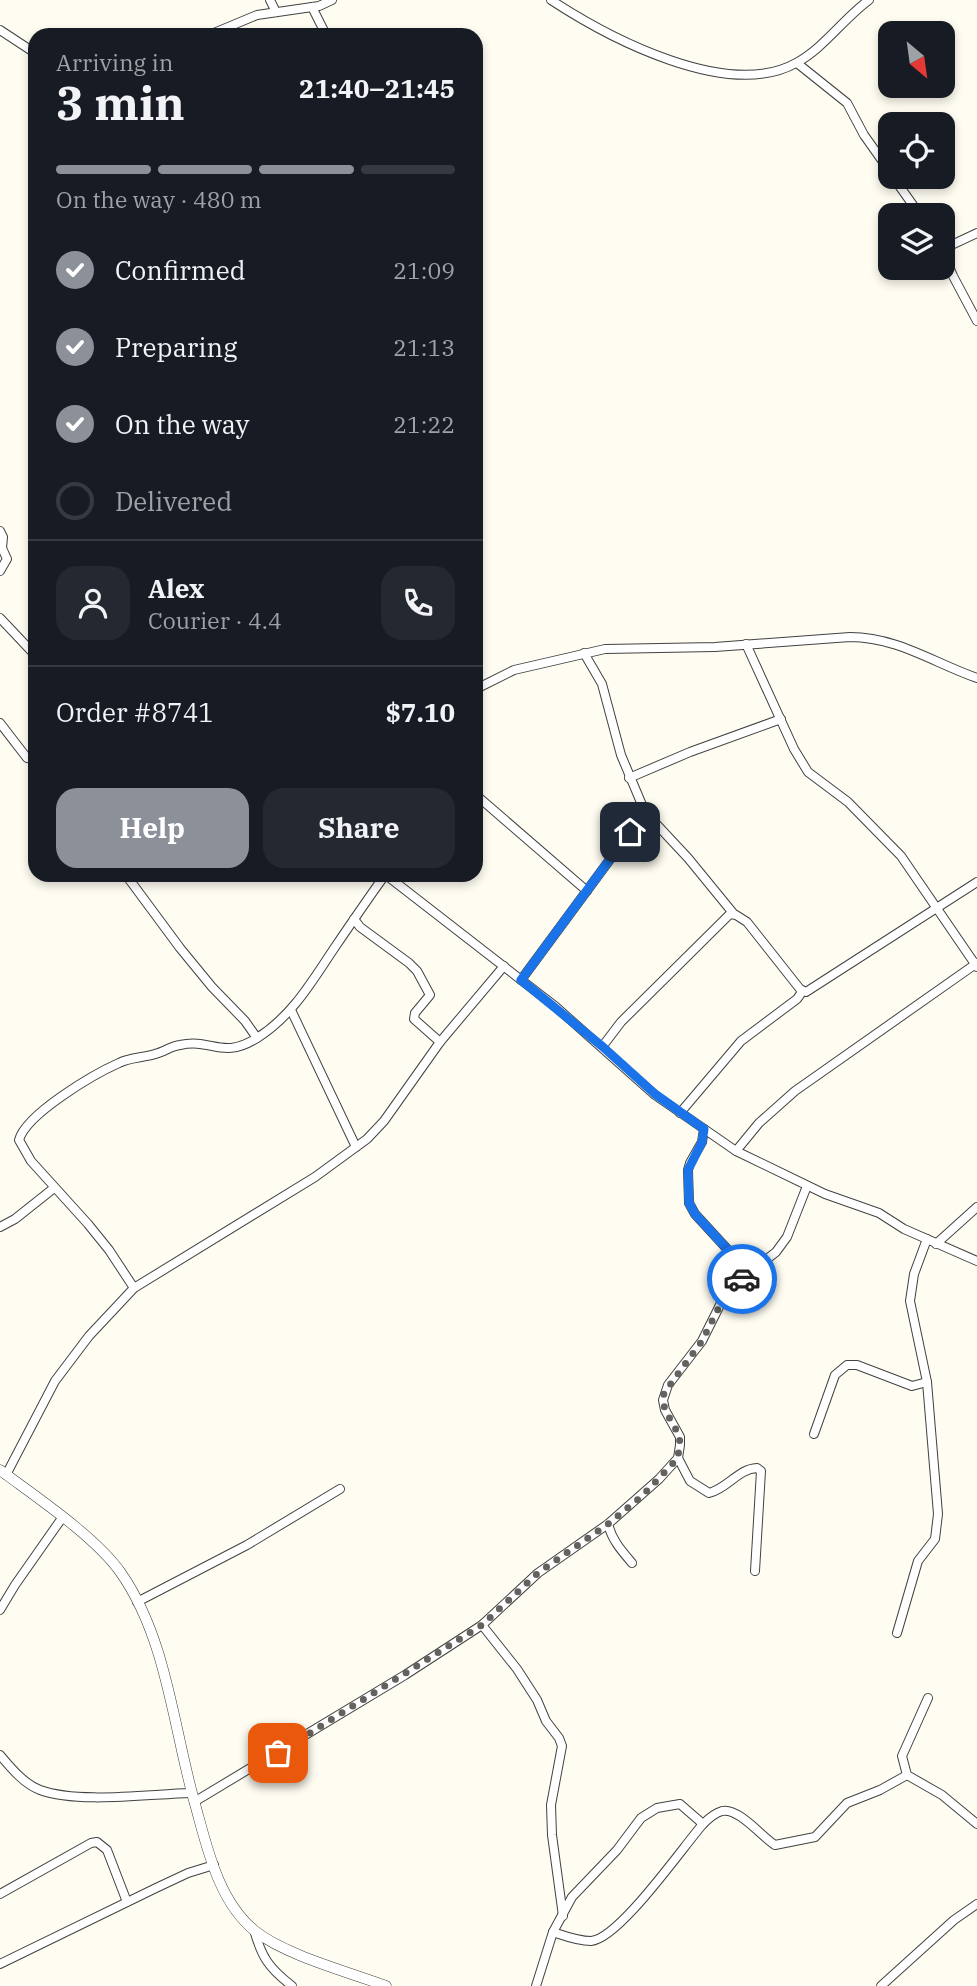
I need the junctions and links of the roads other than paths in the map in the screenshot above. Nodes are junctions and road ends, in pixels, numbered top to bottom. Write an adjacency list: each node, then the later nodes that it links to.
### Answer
1 (270, 0): 6 (street)
2 (551, 0): 11 (street)
3 (869, 0): 11 (street)
4 (330, 1): 5 (street)
5 (312, 6): 6 (street); 8 (street)
6 (276, 12): 7 (street)
7 (226, 28)
8 (323, 28)
9 (0, 30): 10 (street)
10 (28, 48)
11 (797, 63): 12 (street)
12 (878, 155)
13 (977, 233): 14 (street)
14 (955, 244)
15 (955, 280): 16 (street)
16 (977, 321)
17 (0, 531): 18 (street)
18 (0, 571)
19 (0, 618): 21 (street)
20 (746, 644): 22 (street); 23 (street); 25 (street)
21 (28, 648)
22 (584, 653): 24 (street); 28 (street)
23 (977, 678)
24 (483, 686)
25 (781, 719): 28 (street); 36 (street)
26 (2, 728): 27 (street)
27 (28, 758)
28 (629, 778): 30 (street)
29 (483, 801): 35 (street)
30 (645, 812): 35 (street); 37 (street)
31 (977, 881): 36 (street)
32 (131, 882): 44 (street)
33 (380, 882): 38 (street)
34 (394, 882): 40 (street)
35 (587, 891): 41 (street)
36 (937, 907): 39 (street); 42 (street)
37 (733, 913): 42 (street); 46 (street)
38 (355, 919): 43 (street); 45 (street)
39 (976, 964): 50 (street)
40 (504, 966): 41 (street); 45 (street)
41 (521, 980): 46 (street)
42 (802, 992): 47 (street)
43 (291, 1010): 44 (street); 49 (street)
44 (257, 1038): 52 (street)
45 (440, 1042): 49 (street)
46 (603, 1047): 47 (street)
47 (680, 1113): 48 (street)
48 (704, 1129): 50 (street); 58 (street)
49 (356, 1147): 59 (street)
50 (736, 1151): 51 (street)
51 (807, 1186): 55 (street); 58 (street)
52 (54, 1188): 54 (street); 59 (street)
53 (977, 1208): 56 (street)
54 (0, 1227)
55 (927, 1239): 56 (street); 60 (street)
56 (936, 1244): 57 (street)
57 (977, 1261)
58 (745, 1276): 62 (street)
59 (134, 1288): 63 (street)
60 (927, 1381): 61 (street); 72 (street)
61 (814, 1434)
62 (678, 1458): 66 (street); 68 (street)
63 (3, 1472): 65 (street)
64 (340, 1489): 69 (street)
65 (62, 1518): 69 (street); 70 (street)
66 (608, 1524): 67 (street); 71 (street)
67 (632, 1563)
68 (755, 1571)
69 (137, 1602): 76 (street)
70 (0, 1610)
71 (482, 1625): 76 (street); 83 (street)
72 (897, 1633)
73 (928, 1698): 75 (street)
74 (0, 1755): 76 (street)
75 (907, 1775): 77 (street); 78 (street)
76 (193, 1797): 79 (street)
77 (703, 1824): 83 (street); 85 (street)
78 (977, 1824)
79 (214, 1866): 81 (street); 84 (street)
80 (0, 1894): 81 (street)
81 (127, 1902): 86 (street)
82 (977, 1904): 90 (street)
83 (563, 1916): 85 (street)
84 (254, 1930): 87 (street); 88 (street)
85 (553, 1931): 89 (street)
86 (0, 1964)
87 (292, 1986)
88 (386, 1986)
89 (536, 1986)
90 (881, 1986)

